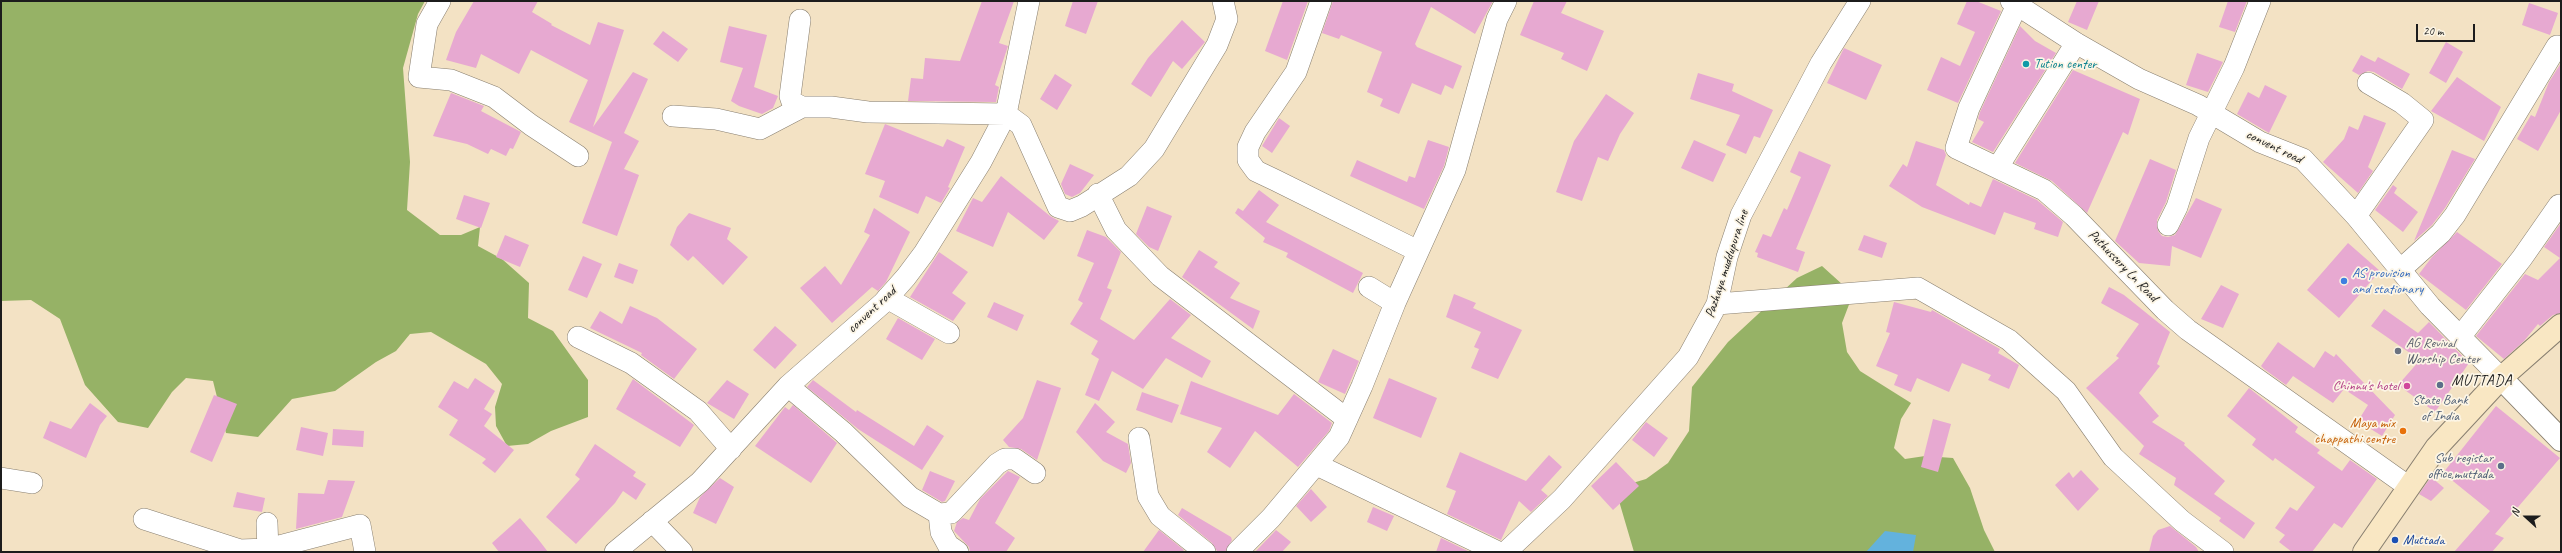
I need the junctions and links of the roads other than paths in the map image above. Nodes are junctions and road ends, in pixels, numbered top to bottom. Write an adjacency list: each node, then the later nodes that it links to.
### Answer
1 (440, 1): 17 (street)
2 (1029, 1): 15 (street, convent road)
3 (1223, 1): 19 (street)
4 (1321, 1): 23 (street)
5 (1506, 1): 23 (street)
6 (1860, 1): 28 (street, Pazhaya muddupura line)
7 (2260, 1): 14 (street)
8 (2014, 3): 10 (street, convent road); 18 (street, Puthussery Ln Road)
9 (800, 20): 13 (street)
10 (2076, 43): 14 (street, convent road); 18 (street)
11 (2557, 46): 24 (street)
12 (2368, 83): 21 (street)
13 (802, 106): 15 (street); 16 (street)
14 (2210, 113): 21 (street, convent road); 22 (street)
15 (1006, 114): 19 (street); 26 (street, convent road)
16 (673, 116)
17 (578, 156)
18 (1998, 167): 43 (street, Puthussery Ln Road)
19 (1098, 194): 35 (street)
20 (2559, 205): 32 (street)
21 (2356, 216): 24 (street, convent road)
22 (2168, 226)
23 (1418, 251): 27 (street)
24 (2400, 270): 32 (street, convent road)
25 (1369, 287): 27 (street)
26 (887, 298): 30 (street); 34 (street, convent road)
27 (1395, 303): 35 (street)
28 (1717, 304): 56 (street, Pazhaya muddupura line); 57 (street)
29 (2561, 325): 33 (main road)
30 (949, 333)
31 (578, 337): 38 (street)
32 (2460, 337): 33 (street, convent road)
33 (2501, 378): 37 (street); 43 (main road)
34 (788, 386): 38 (street, convent road); 44 (street)
35 (1347, 419): 39 (street)
36 (1139, 438): 53 (street)
37 (2561, 440)
38 (731, 449): 46 (street, convent road)
39 (1317, 465): 54 (street); 55 (street)
40 (1035, 473): 44 (street)
41 (1, 478): 42 (street)
42 (32, 483)
43 (2409, 487): 58 (main road)
44 (939, 514): 52 (street)
45 (144, 519): 48 (street)
46 (652, 522): 50 (street, convent road); 51 (street)
47 (267, 523): 48 (street)
48 (268, 550): 49 (street)
49 (365, 552)
50 (615, 552)
51 (682, 552)
52 (958, 552)
53 (1206, 552)
54 (1237, 552)
55 (1498, 552)
56 (1506, 552)
57 (2223, 552)
58 (2364, 552)

